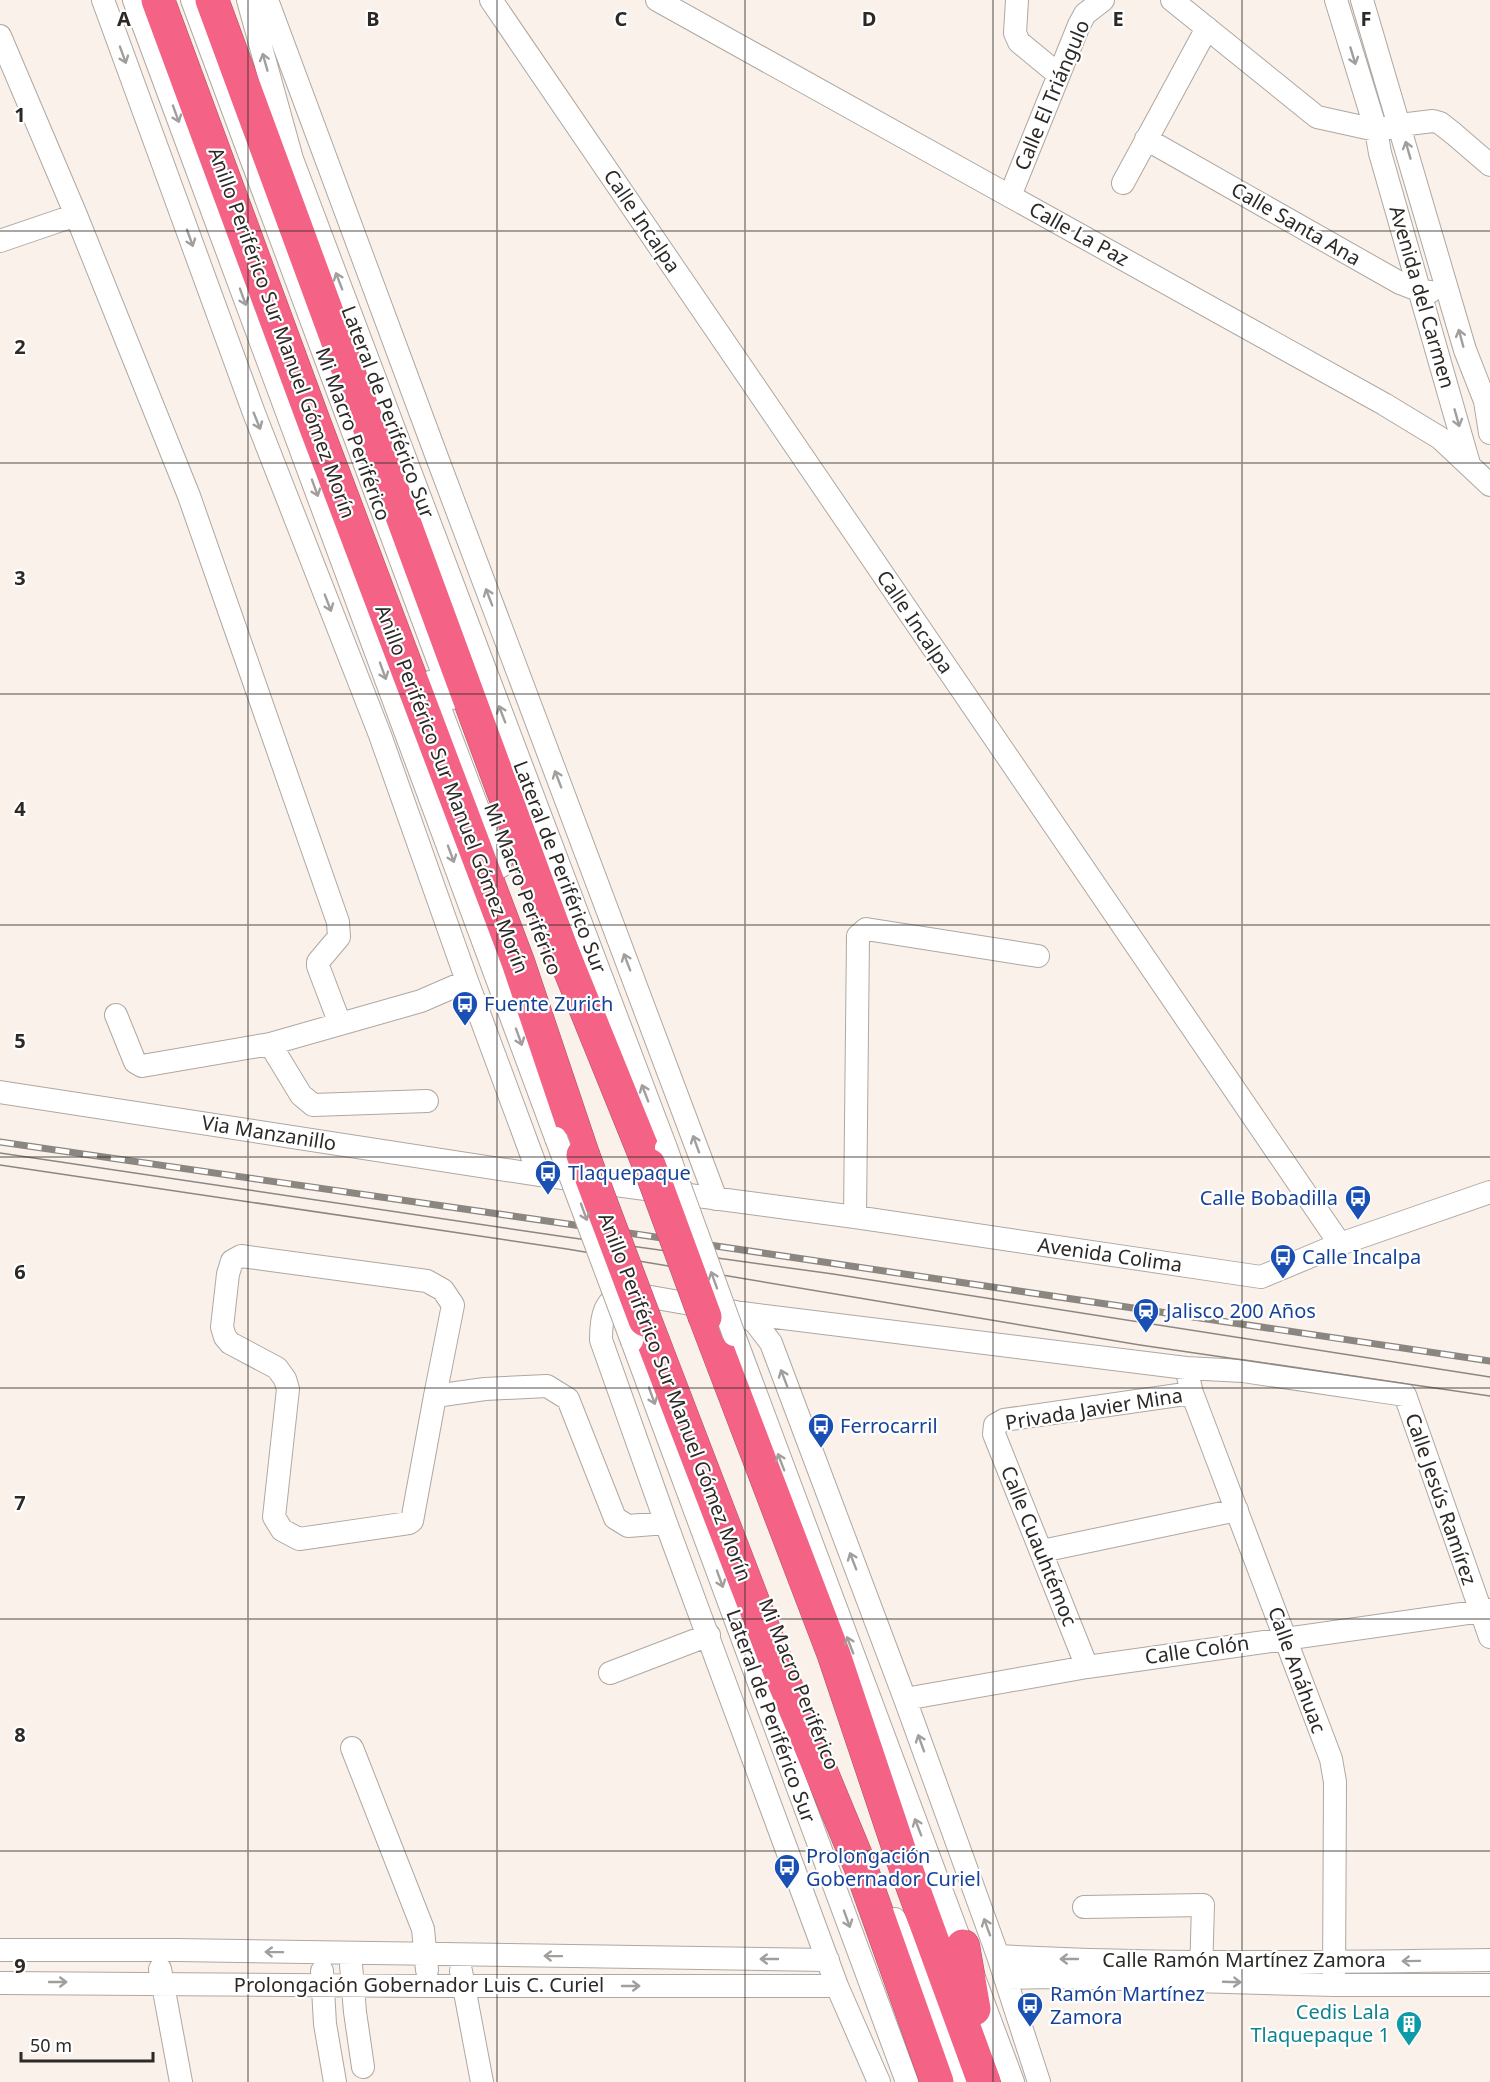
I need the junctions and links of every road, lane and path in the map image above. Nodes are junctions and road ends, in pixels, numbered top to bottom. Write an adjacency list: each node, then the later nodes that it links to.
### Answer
1 (103, 0): 35 (street, one-way to 35)
2 (134, 0): 49 (street, Lateral de Periférico Sur, one-way to 49, bridge)
3 (158, 0): 41 (highway, Anillo Periférico Sur Manuel Gómez Morín)
4 (176, 0): 41 (street, Mi Macro Periférico)
5 (192, 0): 42 (street, Mi Macro Periférico)
6 (214, 0): 22 (highway); 42 (highway)
7 (248, 0): 22 (street, Lateral de Periférico Sur, one-way to 7)
8 (267, 0): 45 (street, one-way to 8)
9 (491, 0): 47 (street, Calle Incalpa)
10 (657, 0): 25 (street, Calle La Paz)
11 (1017, 0): 18 (street)
12 (1103, 0): 18 (street, Calle El Triángulo)
13 (1172, 0): 16 (street)
14 (1336, 0): 20 (street, Avenida del Carmen, one-way to 20)
15 (1362, 0): 19 (street, Avenida del Carmen)
16 (1208, 28): 20 (street); 21 (street)
17 (0, 36): 26 (street)
18 (1059, 75): 25 (street, Calle El Triángulo)
19 (1400, 125): 20 (street); 23 (street); 29 (street, Avenida del Carmen, one-way to 19)
20 (1376, 130): 28 (street, Avenida del Carmen)
21 (1146, 139): 24 (street); 28 (street, Calle Santa Ana)
22 (292, 159): 42 (street, Lateral de Periférico Sur, one-way to 22)
23 (1490, 165)
24 (1123, 183)
25 (1010, 196): 32 (street, Calle La Paz)
26 (76, 215): 27 (street); 37 (street)
27 (0, 241)
28 (1421, 291): 29 (street, Calle Santa Ana); 32 (street, Avenida del Carmen, one-way to 32)
29 (1449, 294): 30 (street, Avenida del Carmen, one-way to 29)
30 (1488, 400): 31 (street, Avenida del Carmen)
31 (1490, 434)
32 (1469, 464): 33 (street, Calle La Paz)
33 (1490, 485)
34 (1038, 956): 46 (street)
35 (467, 981): 37 (street); 43 (street)
36 (116, 1015): 38 (street)
37 (340, 1024): 38 (street)
38 (270, 1044): 40 (street)
39 (0, 1092): 43 (street, Via Manzanillo)
40 (427, 1101)
41 (591, 1156): 49 (highway, Anillo Periférico Sur Manuel Gómez Morín, bridge)
42 (650, 1159): 48 (highway, bridge); 66 (street, Lateral de Periférico Sur, one-way to 42, bridge)
43 (539, 1174): 45 (street, Via Manzanillo)
44 (1490, 1192): 47 (street, Avenida Colima)
45 (717, 1199): 46 (street, Avenida Colima)
46 (855, 1217): 47 (street, Avenida Colima)
47 (1340, 1244)
48 (710, 1315): 50 (street); 55 (street); 63 (street, one-way to 48); 100 (street, Mi Macro Periférico); 101 (highway)
49 (646, 1327): 97 (street, Lateral de Periférico Sur, one-way to 97); 98 (highway, Anillo Periférico Sur Manuel Gómez Morín); 99 (street, Mi Macro Periférico)
50 (1186, 1368): 51 (street, Calle Anáhuac); 57 (street, Calle Jesús Ramírez)
51 (1192, 1393): 53 (street, Privada Javier Mina); 54 (street, Calle Anáhuac)
52 (435, 1395): 52 (street); 55 (street)
53 (995, 1425): 56 (street, Calle Cuauhtémoc)
54 (1237, 1510): 56 (street); 59 (street, Calle Anáhuac)
55 (666, 1523): 58 (street)
56 (1042, 1551): 61 (street, Calle Cuauhtémoc)
57 (1485, 1610): 59 (street, Calle Colón); 60 (street, Calle Jesús Ramírez)
58 (709, 1635): 62 (street); 75 (street)
59 (1286, 1637): 61 (street, Calle Colón); 78 (street, Calle Anáhuac)
60 (1490, 1637)
61 (1087, 1666): 63 (street, Calle Colón)
62 (610, 1673)
63 (905, 1699): 73 (street, one-way to 63)
64 (352, 1748): 71 (street)
65 (1084, 1907): 79 (street)
66 (963, 1946): 101 (highway); 102 (street, Lateral de Periférico Sur)
67 (0, 1950): 68 (street, Prolongación Gobernador Luis C. Curiel)
68 (157, 1950): 69 (street, Prolongación Gobernador Luis C. Curiel, one-way to 68); 82 (street)
69 (320, 1953): 70 (street, Prolongación Gobernador Luis C. Curiel); 84 (street)
70 (350, 1953): 71 (street, Prolongación Gobernador Luis C. Curiel); 85 (street)
71 (426, 1954): 72 (street, Prolongación Gobernador Luis C. Curiel); 88 (street)
72 (458, 1955): 74 (street, Prolongación Gobernador Luis C. Curiel, one-way to 72); 89 (street)
73 (998, 1956): 79 (street, Calle Ramón Martínez Zamora, one-way to 73); 80 (street)
74 (732, 1959): 75 (street, Prolongación Gobernador Luis C. Curiel, one-way to 74); 90 (street)
75 (828, 1960): 91 (street)
76 (1455, 1960): 77 (street, Calle Ramón Martínez Zamora); 78 (street, Calle Ramón Martínez Zamora, one-way to 78); 87 (street)
77 (1490, 1960)
78 (1334, 1961): 79 (street, Calle Ramón Martínez Zamora); 86 (street, Calle Anáhuac)
79 (1201, 1971): 80 (street, Calle Ramón Martínez Zamora); 86 (street, Calle Ramón Martínez Zamora, one-way to 86)
80 (1005, 1978): 103 (street)
81 (0, 1983): 82 (street, Prolongación Gobernador Luis C. Curiel, one-way to 82)
82 (163, 1983): 84 (street, Prolongación Gobernador Luis C. Curiel); 93 (street)
83 (1490, 1984): 87 (street, Calle Ramón Martínez Zamora)
84 (322, 1985): 85 (street, Prolongación Gobernador Luis C. Curiel); 94 (street)
85 (352, 1985): 88 (street, Prolongación Gobernador Luis C. Curiel); 92 (street)
86 (1334, 1985): 87 (street, Calle Ramón Martínez Zamora)
87 (1455, 1985)
88 (429, 1986): 89 (street, Prolongación Gobernador Luis C. Curiel)
89 (463, 1986): 90 (street, Prolongación Gobernador Luis C. Curiel, one-way to 90); 95 (street)
90 (735, 1986): 91 (street, Prolongación Gobernador Luis C. Curiel)
91 (837, 1986): 96 (street)
92 (363, 2067)
93 (180, 2082)
94 (335, 2082)
95 (482, 2082)
96 (879, 2082)
97 (907, 2082)
98 (936, 2082)
99 (956, 2082)
100 (965, 2082)
101 (986, 2082)
102 (1013, 2082)
103 (1039, 2082)

